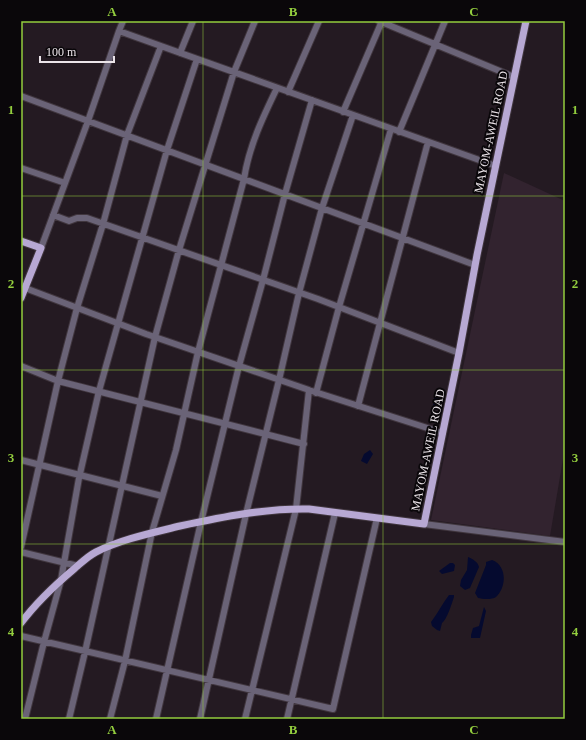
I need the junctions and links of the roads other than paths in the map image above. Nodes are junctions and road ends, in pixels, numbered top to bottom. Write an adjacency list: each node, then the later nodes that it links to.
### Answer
1 (123, 21): 8 (street)
2 (193, 21): 11 (street)
3 (255, 21): 13 (street)
4 (319, 21): 16 (street)
5 (381, 21): 9 (street); 19 (street)
6 (445, 21): 9 (street)
7 (526, 21): 14 (main road, MAYOM-AWEIL ROAD)
8 (119, 32): 10 (street); 21 (street)
9 (436, 44): 14 (street); 23 (street)
10 (161, 46): 11 (street); 24 (street)
11 (180, 53): 12 (street)
12 (197, 59): 13 (street); 26 (street)
13 (234, 72): 15 (street); 27 (street)
14 (514, 77): 28 (main road, MAYOM-AWEIL ROAD)
15 (277, 88): 16 (street); 30 (street)
16 (288, 92): 18 (street)
17 (21, 96): 21 (street)
18 (312, 100): 19 (street); 32 (street)
19 (343, 112): 20 (street)
20 (353, 115): 22 (street); 33 (street)
21 (88, 121): 24 (street); 31 (street)
22 (391, 129): 23 (street); 36 (street)
23 (399, 132): 25 (street)
24 (127, 136): 26 (street); 35 (street)
25 (428, 142): 28 (street); 38 (street)
26 (167, 150): 27 (street); 37 (street)
27 (206, 165): 30 (street); 41 (street)
28 (496, 166): 43 (main road, MAYOM-AWEIL ROAD)
29 (21, 168): 31 (street)
30 (244, 179): 32 (street); 42 (street)
31 (65, 183): 34 (street)
32 (285, 194): 33 (street); 44 (street)
33 (322, 208): 36 (street); 46 (street)
34 (53, 215): 35 (street); 40 (street)
35 (103, 224): 37 (street); 49 (street)
36 (364, 224): 38 (street); 48 (street)
37 (141, 237): 41 (street); 50 (street)
38 (403, 238): 43 (street); 51 (street)
39 (21, 241): 40 (main road)
40 (41, 248): 45 (main road)
41 (180, 250): 42 (street); 52 (street)
42 (220, 265): 44 (street); 53 (street)
43 (475, 265): 54 (main road, MAYOM-AWEIL ROAD)
44 (264, 280): 46 (street); 56 (street)
45 (25, 288): 47 (main road); 49 (street)
46 (299, 292): 48 (street); 57 (street)
47 (21, 298)
48 (339, 307): 51 (street); 61 (street)
49 (77, 308): 50 (street); 58 (street)
50 (118, 323): 52 (street); 60 (street)
51 (380, 323): 54 (street); 63 (street)
52 (155, 337): 53 (street); 62 (street)
53 (198, 352): 56 (street); 64 (street)
54 (460, 353): 66 (main road, MAYOM-AWEIL ROAD)
55 (21, 366): 58 (street)
56 (239, 366): 57 (street); 65 (street)
57 (279, 380): 59 (street); 67 (street)
58 (58, 381): 60 (street); 70 (street)
59 (309, 390): 61 (street); 68 (street)
60 (99, 391): 62 (street); 71 (street)
61 (316, 392): 63 (street)
62 (140, 402): 64 (street); 72 (street)
63 (358, 406): 66 (street)
64 (184, 413): 65 (street); 73 (street)
65 (225, 424): 67 (street); 78 (street)
66 (443, 433): 79 (main road, MAYOM-AWEIL ROAD)
67 (265, 434): 68 (street); 76 (street)
68 (304, 444): 74 (street)
69 (21, 460): 70 (street)
70 (39, 465): 71 (street); 82 (street)
71 (80, 475): 72 (street); 85 (street)
72 (121, 486): 73 (street); 83 (street)
73 (162, 496): 80 (street)
74 (296, 509): 75 (main road, MAYOM-AWEIL ROAD); 76 (main road, MAYOM-AWEIL ROAD); 95 (street)
75 (335, 513): 77 (main road, MAYOM-AWEIL ROAD); 96 (street)
76 (246, 514): 78 (main road, MAYOM-AWEIL ROAD); 94 (street)
77 (377, 518): 79 (main road, MAYOM-AWEIL ROAD); 96 (street)
78 (201, 522): 80 (main road, MAYOM-AWEIL ROAD); 93 (street)
79 (424, 524): 81 (street)
80 (152, 532): 83 (main road, MAYOM-AWEIL ROAD); 92 (street)
81 (565, 542)
82 (21, 547)
83 (108, 547): 86 (main road, MAYOM-AWEIL ROAD); 91 (street)
84 (21, 552): 85 (street)
85 (64, 562): 86 (street); 87 (street)
86 (78, 566): 87 (main road, MAYOM-AWEIL ROAD)
87 (61, 580): 88 (main road, MAYOM-AWEIL ROAD); 90 (street)
88 (21, 623)
89 (21, 636): 90 (street)
90 (44, 642): 91 (street); 97 (street)
91 (85, 652): 92 (street); 98 (street)
92 (125, 661): 93 (street); 99 (street)
93 (167, 671): 94 (street); 100 (street)
94 (209, 680): 95 (street); 101 (street)
95 (252, 690): 96 (street); 102 (street)
96 (291, 700): 103 (street)
97 (25, 719)
98 (69, 719)
99 (110, 719)
100 (156, 719)
101 (200, 719)
102 (245, 719)
103 (287, 719)

